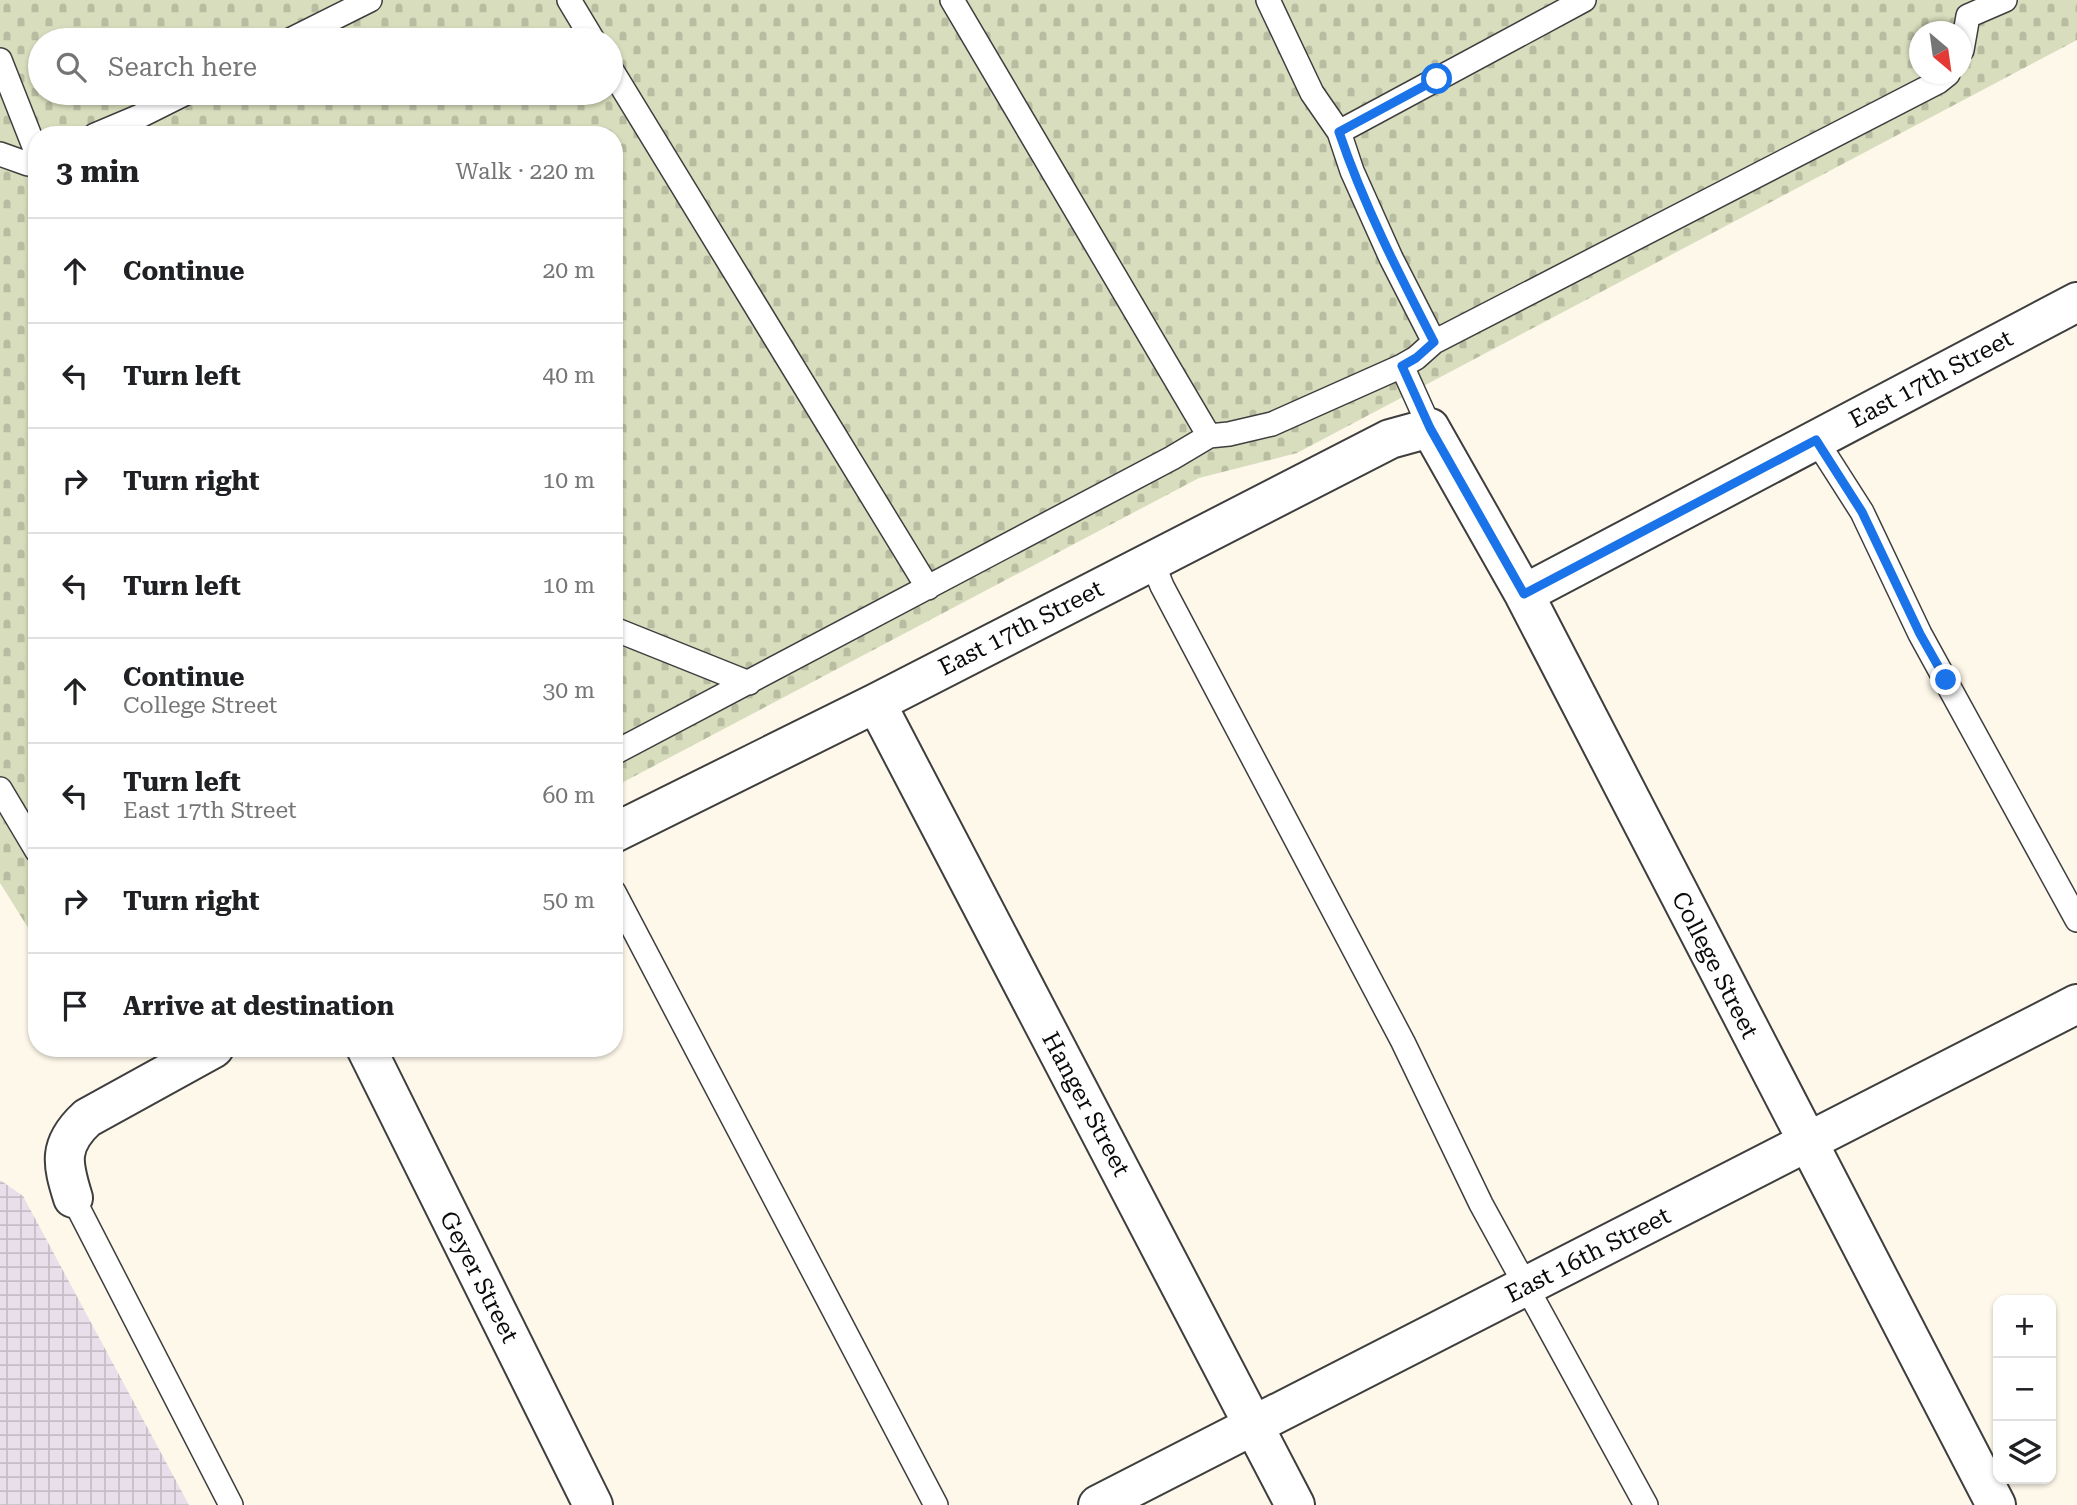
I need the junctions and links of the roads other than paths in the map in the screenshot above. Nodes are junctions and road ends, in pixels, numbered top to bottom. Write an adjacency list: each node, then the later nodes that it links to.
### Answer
1 (369, 0): 8 (lane)
2 (569, 0): 9 (lane)
3 (952, 0): 23 (lane)
4 (1268, 0): 16 (lane)
5 (1584, 0): 16 (lane)
6 (2005, 0): 7 (lane)
7 (1964, 8)
8 (314, 28)
9 (586, 28)
10 (0, 60): 15 (lane)
11 (1932, 84): 20 (lane)
12 (623, 89): 26 (lane)
13 (162, 105): 14 (lane)
14 (116, 126)
15 (28, 131)
16 (1339, 132): 20 (lane)
17 (0, 154): 18 (lane)
18 (28, 164)
19 (2077, 302): 24 (street, East 17th Street)
20 (1434, 342): 21 (lane)
21 (1402, 366): 22 (lane); 23 (lane)
22 (1430, 428): 25 (street, East 17th Street); 27 (street, College Street)
23 (1209, 436): 26 (lane)
24 (1816, 440): 27 (street, East 17th Street); 36 (lane)
25 (1152, 561): 30 (street, East 17th Street); 42 (lane)
26 (928, 588): 29 (lane)
27 (1524, 594): 40 (street, College Street)
28 (623, 633): 29 (lane)
29 (749, 683): 31 (lane)
30 (876, 703): 33 (street, East 17th Street); 43 (street, Hanger Street)
31 (623, 747)
32 (0, 789): 34 (lane)
33 (623, 829)
34 (28, 835)
35 (623, 909): 46 (lane)
36 (2077, 920)
37 (2077, 1004): 40 (street, East 16th Street)
38 (198, 1057): 41 (street)
39 (370, 1057): 45 (street, Geyer Street)
40 (1808, 1142): 42 (street, East 16th Street); 50 (street, College Street)
41 (74, 1198): 44 (lane)
42 (1527, 1286): 43 (street, East 16th Street); 49 (lane)
43 (1254, 1425): 47 (street, East 16th Street); 48 (street, Hanger Street)
44 (231, 1505)
45 (593, 1505)
46 (936, 1505)
47 (1098, 1505)
48 (1295, 1505)
49 (1646, 1505)
50 (1996, 1505)

